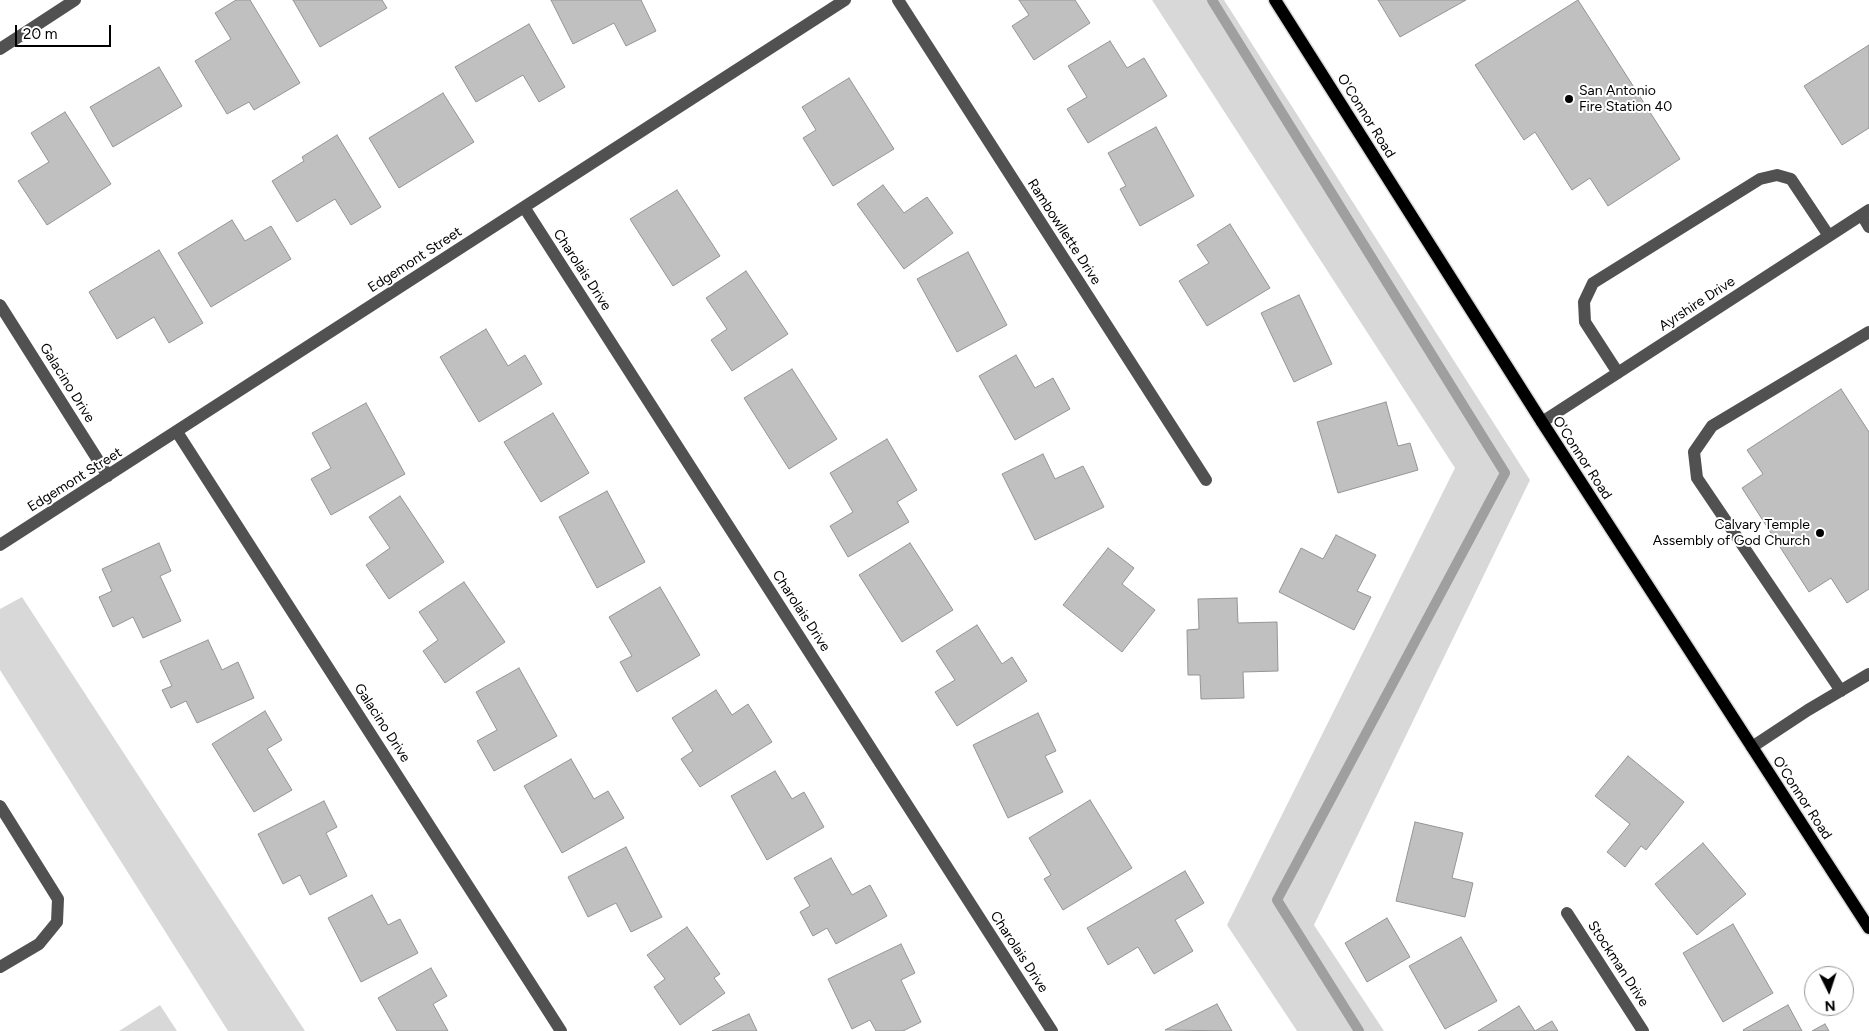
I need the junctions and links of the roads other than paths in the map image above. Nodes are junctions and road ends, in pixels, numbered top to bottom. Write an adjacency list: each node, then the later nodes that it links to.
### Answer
1 (75, 0): 5 (street)
2 (845, 0): 6 (street, Edgemont Street)
3 (898, 0): 16 (street, Rambowllette Drive)
4 (1275, 0): 13 (main road, O'Connor Road)
5 (0, 49)
6 (524, 207): 14 (street, Edgemont Street); 26 (street, Charolais Drive)
7 (1865, 213): 8 (street); 9 (street, Ayrshire Drive)
8 (1869, 227)
9 (1829, 236): 12 (street, Ayrshire Drive); 12 (street)
10 (0, 305): 15 (street, Galacino Drive)
11 (1869, 332): 19 (street)
12 (1618, 373): 13 (street, Ayrshire Drive)
13 (1542, 422): 20 (main road, O'Connor Road)
14 (177, 432): 15 (street, Edgemont Street); 25 (street, Galacino Drive)
15 (108, 476): 17 (street, Edgemont Street)
16 (1206, 480)
17 (0, 545)
18 (1869, 674): 19 (street)
19 (1841, 691): 20 (street)
20 (1752, 747): 23 (main road, O'Connor Road)
21 (0, 806): 24 (street)
22 (1567, 913): 27 (street, Stockman Drive)
23 (1869, 928)
24 (0, 967)
25 (561, 1031)
26 (1052, 1031)
27 (1643, 1031)

